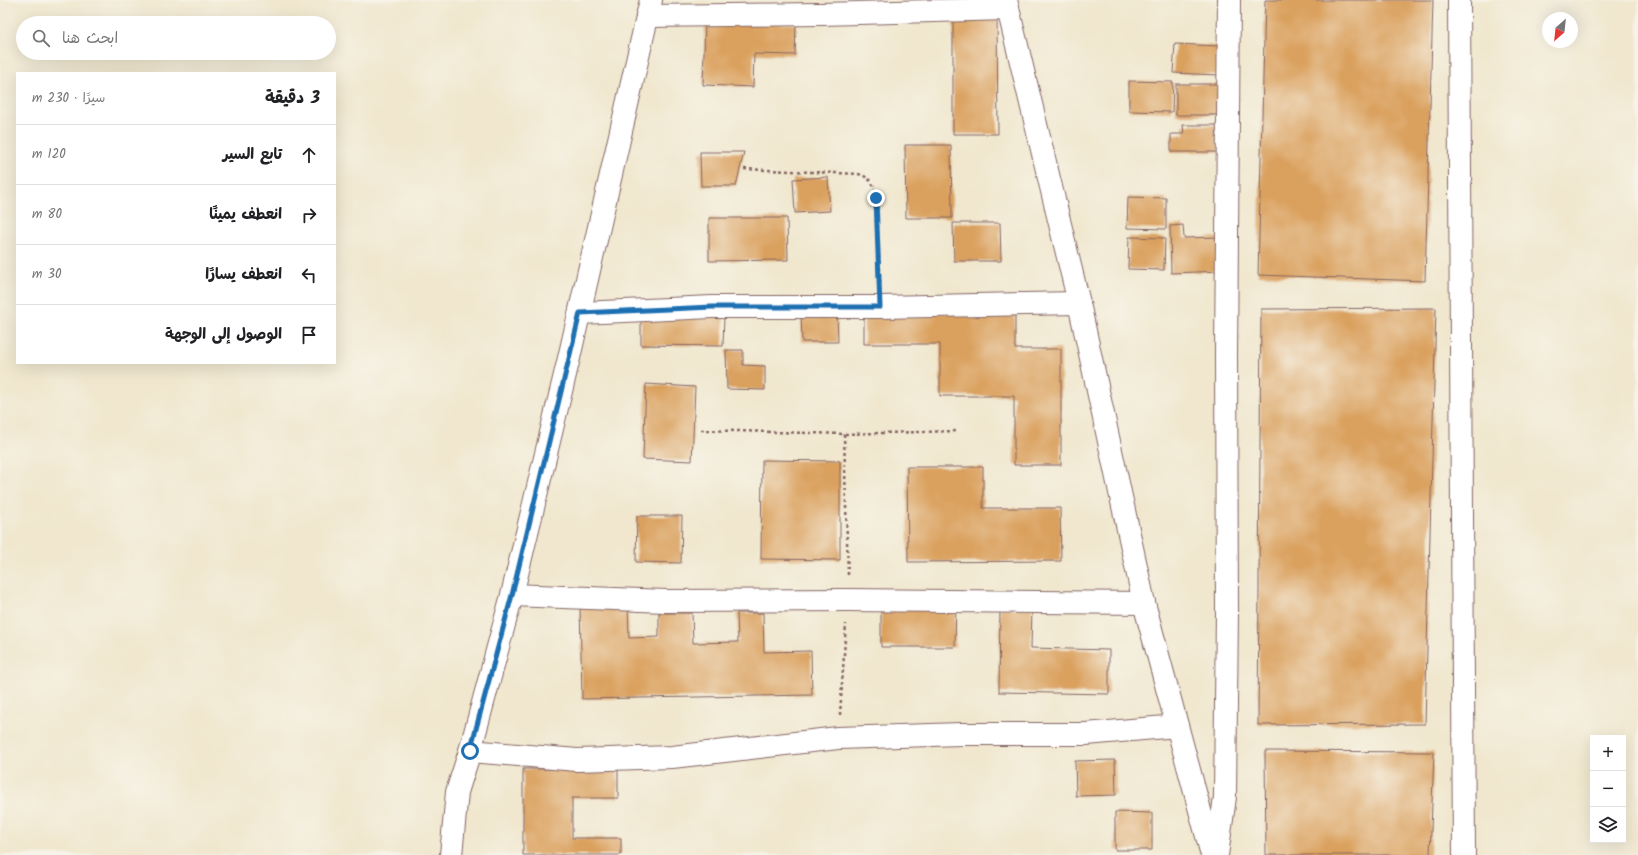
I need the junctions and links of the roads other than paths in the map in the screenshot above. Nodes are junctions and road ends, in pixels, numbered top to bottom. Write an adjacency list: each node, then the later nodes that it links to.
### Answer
1 (1229, 0): 13 (street)
2 (1459, 0): 14 (street)
3 (1007, 4): 4 (street); 5 (street)
4 (649, 8): 6 (street)
5 (1079, 303): 6 (street); 8 (street)
6 (580, 313): 7 (street)
7 (512, 595): 8 (street); 10 (street)
8 (1144, 603): 9 (street)
9 (1176, 726): 10 (street); 12 (street)
10 (470, 751): 11 (street)
11 (451, 855)
12 (1212, 855)
13 (1217, 855)
14 (1464, 855)

